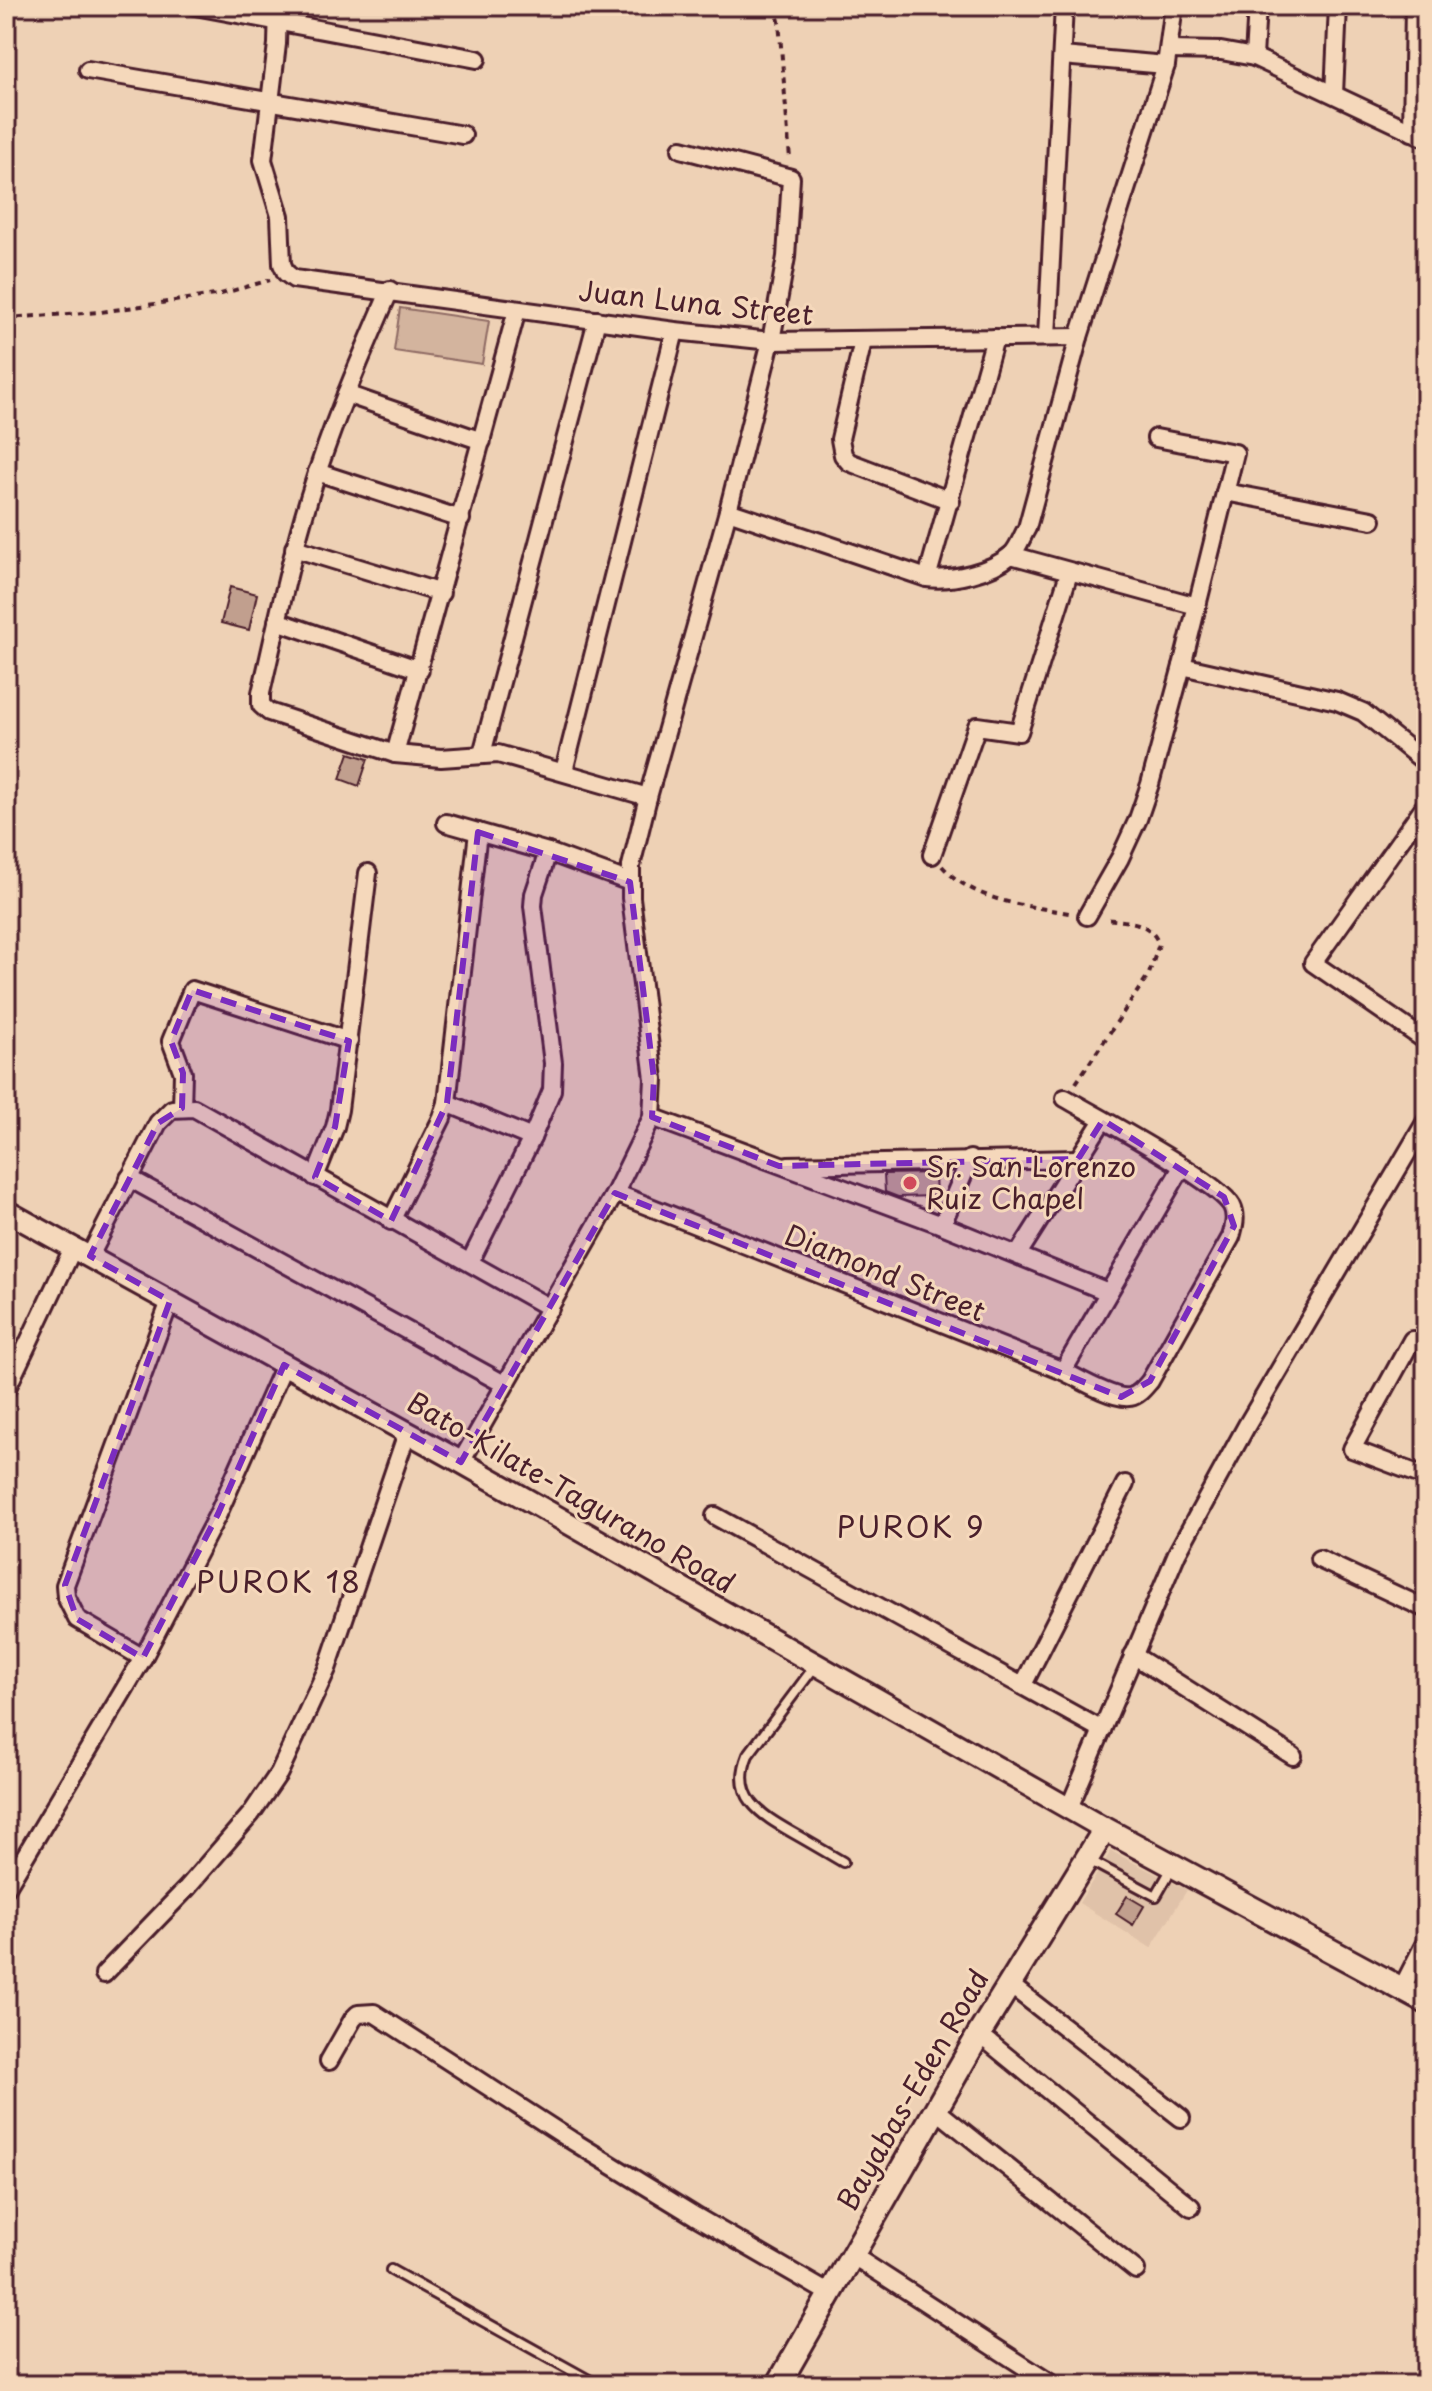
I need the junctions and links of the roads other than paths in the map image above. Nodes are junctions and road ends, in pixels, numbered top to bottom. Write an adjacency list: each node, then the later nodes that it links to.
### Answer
1 (195, 6): 7 (street)
2 (1064, 6): 8 (street)
3 (1174, 6): 10 (street)
4 (1257, 6): 9 (street)
5 (1338, 6): 13 (street)
6 (1414, 6): 16 (street)
7 (278, 14): 11 (street); 14 (street)
8 (1062, 56): 10 (street); 22 (street)
9 (1254, 57): 10 (street); 13 (street)
10 (1168, 58): 23 (street)
11 (477, 59)
12 (88, 70): 14 (street)
13 (1334, 94): 16 (street)
14 (270, 102): 15 (street); 18 (street, Juan Luna Street)
15 (463, 135)
16 (1419, 135)
17 (681, 149): 25 (street)
18 (390, 290): 19 (street, Juan Luna Street); 27 (street)
19 (517, 310): 20 (street, Juan Luna Street); 29 (street)
20 (597, 320): 21 (street, Juan Luna Street); 46 (street)
21 (675, 331): 25 (street, Juan Luna Street); 48 (street)
22 (1047, 337): 23 (street, Juan Luna Street); 24 (street, Juan Luna Street)
23 (1079, 337): 37 (street)
24 (995, 338): 26 (street, Juan Luna Street); 32 (street)
25 (771, 341): 26 (street, Juan Luna Street); 33 (street)
26 (863, 341): 32 (street)
27 (346, 394): 29 (street); 30 (street)
28 (1156, 438): 31 (street)
29 (482, 441): 34 (street)
30 (317, 472): 34 (street); 36 (street)
31 (1225, 492): 35 (street); 41 (street)
32 (951, 501): 39 (street)
33 (728, 511): 39 (street); 49 (street)
34 (461, 519): 40 (street)
35 (1372, 520)
36 (294, 548): 40 (street); 42 (street)
37 (1011, 555): 38 (street); 39 (street)
38 (1069, 573): 41 (street); 54 (street)
39 (927, 578)
40 (441, 593): 44 (street)
41 (1197, 606): 43 (street)
42 (277, 621): 44 (street); 45 (street)
43 (1182, 666): 47 (street); 57 (street)
44 (420, 670): 45 (street)
45 (395, 754): 46 (street)
46 (482, 754): 48 (street)
47 (1426, 763)
48 (564, 771): 49 (street)
49 (648, 797): 56 (street)
50 (1426, 804): 59 (street)
51 (446, 823): 52 (street)
52 (478, 832): 53 (street); 61 (street)
53 (548, 852): 56 (street); 66 (street)
54 (932, 855)
55 (368, 873): 58 (street)
56 (630, 882): 63 (street)
57 (1087, 916)
58 (349, 1041): 62 (street); 71 (street)
59 (1426, 1041)
60 (1065, 1098): 64 (street)
61 (447, 1103): 66 (street); 75 (street)
62 (182, 1108): 71 (street); 72 (street)
63 (652, 1117): 69 (street); 73 (street)
64 (1103, 1120): 68 (street); 70 (street)
65 (1426, 1121): 95 (street)
66 (532, 1138): 79 (street)
67 (970, 1159): 68 (street); 69 (street); 76 (street)
68 (1078, 1159): 78 (street)
69 (779, 1166): 76 (street)
70 (1182, 1167): 80 (street); 85 (street, Diamond Street)
71 (315, 1177): 75 (street)
72 (129, 1178): 77 (street); 86 (street)
73 (615, 1193): 82 (street); 85 (street, Diamond Street)
74 (7, 1214): 77 (street, Bato-Kilate-Tagurano Road)
75 (391, 1221): 79 (street)
76 (942, 1225): 78 (street)
77 (82, 1252): 81 (street, Bato-Kilate-Tagurano Road); 87 (street)
78 (1018, 1254): 80 (street)
79 (470, 1262): 82 (street)
80 (1108, 1292): 85 (street)
81 (170, 1301): 84 (street, Bato-Kilate-Tagurano Road); 96 (street)
82 (550, 1308): 86 (street)
83 (1412, 1340): 90 (street)
84 (284, 1365): 88 (street, Bato-Kilate-Tagurano Road); 96 (street)
85 (1063, 1371)
86 (504, 1384): 89 (street)
87 (6, 1390)
88 (407, 1433): 89 (street, Bato-Kilate-Tagurano Road); 108 (street)
89 (461, 1462): 97 (street, Bato-Kilate-Tagurano Road)
90 (1426, 1477)
91 (1125, 1484): 98 (street)
92 (715, 1516): 98 (street)
93 (1319, 1559): 94 (street)
94 (1426, 1609)
95 (1133, 1655): 99 (street); 100 (street)
96 (143, 1658): 106 (street)
97 (815, 1665): 101 (street, Bato-Kilate-Tagurano Road); 104 (lane)
98 (1023, 1685): 99 (street)
99 (1102, 1730): 101 (street)
100 (1293, 1756)
101 (1069, 1808): 102 (street, Bato-Kilate-Tagurano Road)
102 (1105, 1829): 103 (main road, Bayabas-Eden Road); 105 (main road)
103 (1086, 1859): 105 (lane); 109 (main road, Bayabas-Eden Road)
104 (843, 1862)
105 (1174, 1866): 110 (main road)
106 (6, 1888)
107 (1426, 1941): 110 (street)
108 (104, 1974)
109 (1009, 1984): 112 (main road, Bayabas-Eden Road); 115 (street)
110 (1402, 1988): 111 (main road)
111 (1426, 2002)
112 (979, 2034): 114 (main road, Bayabas-Eden Road); 116 (street)
113 (329, 2061): 120 (street)
114 (935, 2109): 117 (main road, Bayabas-Eden Road); 119 (street)
115 (1181, 2118)
116 (1191, 2207)
117 (852, 2255): 120 (main road, Bayabas-Eden Road); 123 (street)
118 (391, 2270): 121 (lane)
119 (1136, 2270)
120 (830, 2294): 122 (main road, Bayabas-Eden Road)
121 (598, 2385)
122 (778, 2385)
123 (1053, 2385)

